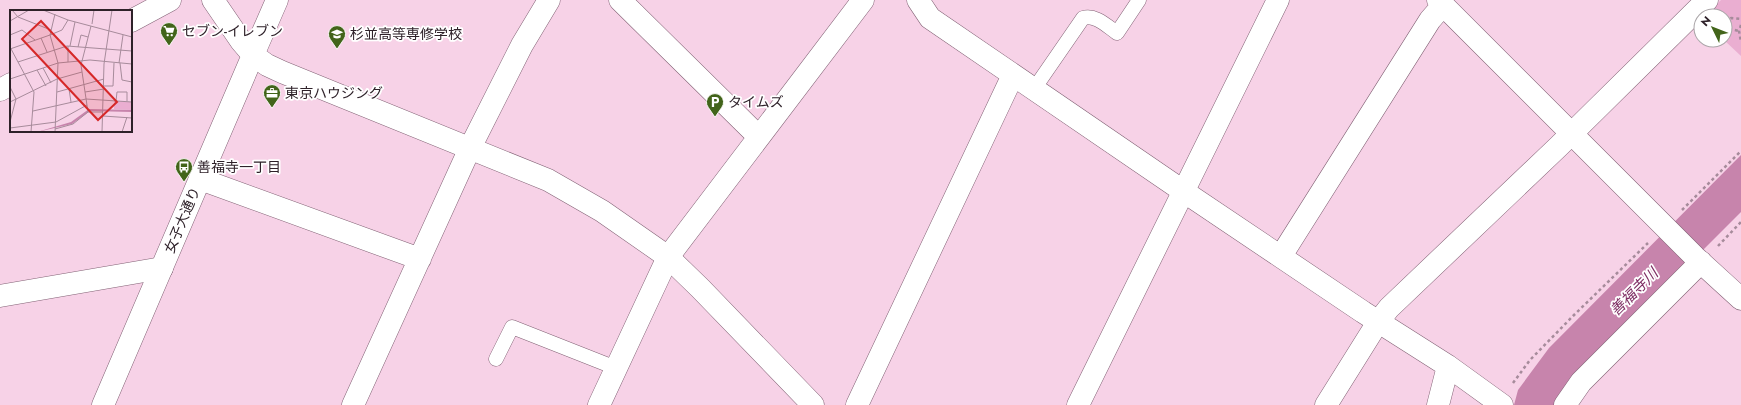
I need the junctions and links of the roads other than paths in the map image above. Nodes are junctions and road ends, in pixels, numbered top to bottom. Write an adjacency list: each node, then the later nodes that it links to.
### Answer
1 (170, 0): 12 (street)
2 (213, 0): 13 (street)
3 (277, 0): 13 (street, 女子大通り)
4 (549, 0): 20 (street)
5 (620, 0): 19 (street)
6 (863, 0): 19 (street)
7 (918, 0): 14 (street)
8 (1139, 0): 16 (lane)
9 (1278, 0): 22 (street)
10 (1707, 0): 18 (street)
11 (1441, 3): 18 (street); 23 (street)
12 (132, 20)
13 (253, 55): 20 (street); 21 (street, 女子大通り)
14 (1013, 75): 16 (street); 38 (street)
15 (10, 85): 17 (street)
16 (1034, 89): 22 (street)
17 (0, 90)
18 (1572, 133): 26 (street); 30 (street)
19 (759, 137): 24 (street)
20 (470, 148): 24 (street); 25 (street)
21 (200, 179): 25 (street); 27 (street, 女子大通り)
22 (1183, 191): 23 (street); 39 (street)
23 (1280, 256): 30 (street)
24 (668, 257): 33 (street); 37 (street)
25 (420, 259): 35 (street)
26 (1698, 260): 29 (street); 43 (street)
27 (162, 268): 28 (street); 34 (street, 女子大通り)
28 (0, 296)
29 (1741, 299)
30 (1378, 322): 32 (street); 40 (street)
31 (496, 359): 33 (lane)
32 (1448, 366): 41 (street); 42 (street)
33 (616, 368): 36 (street)
34 (103, 405)
35 (353, 405)
36 (599, 405)
37 (813, 405)
38 (857, 405)
39 (1078, 405)
40 (1326, 405)
41 (1438, 405)
42 (1502, 405)
43 (1565, 405)

